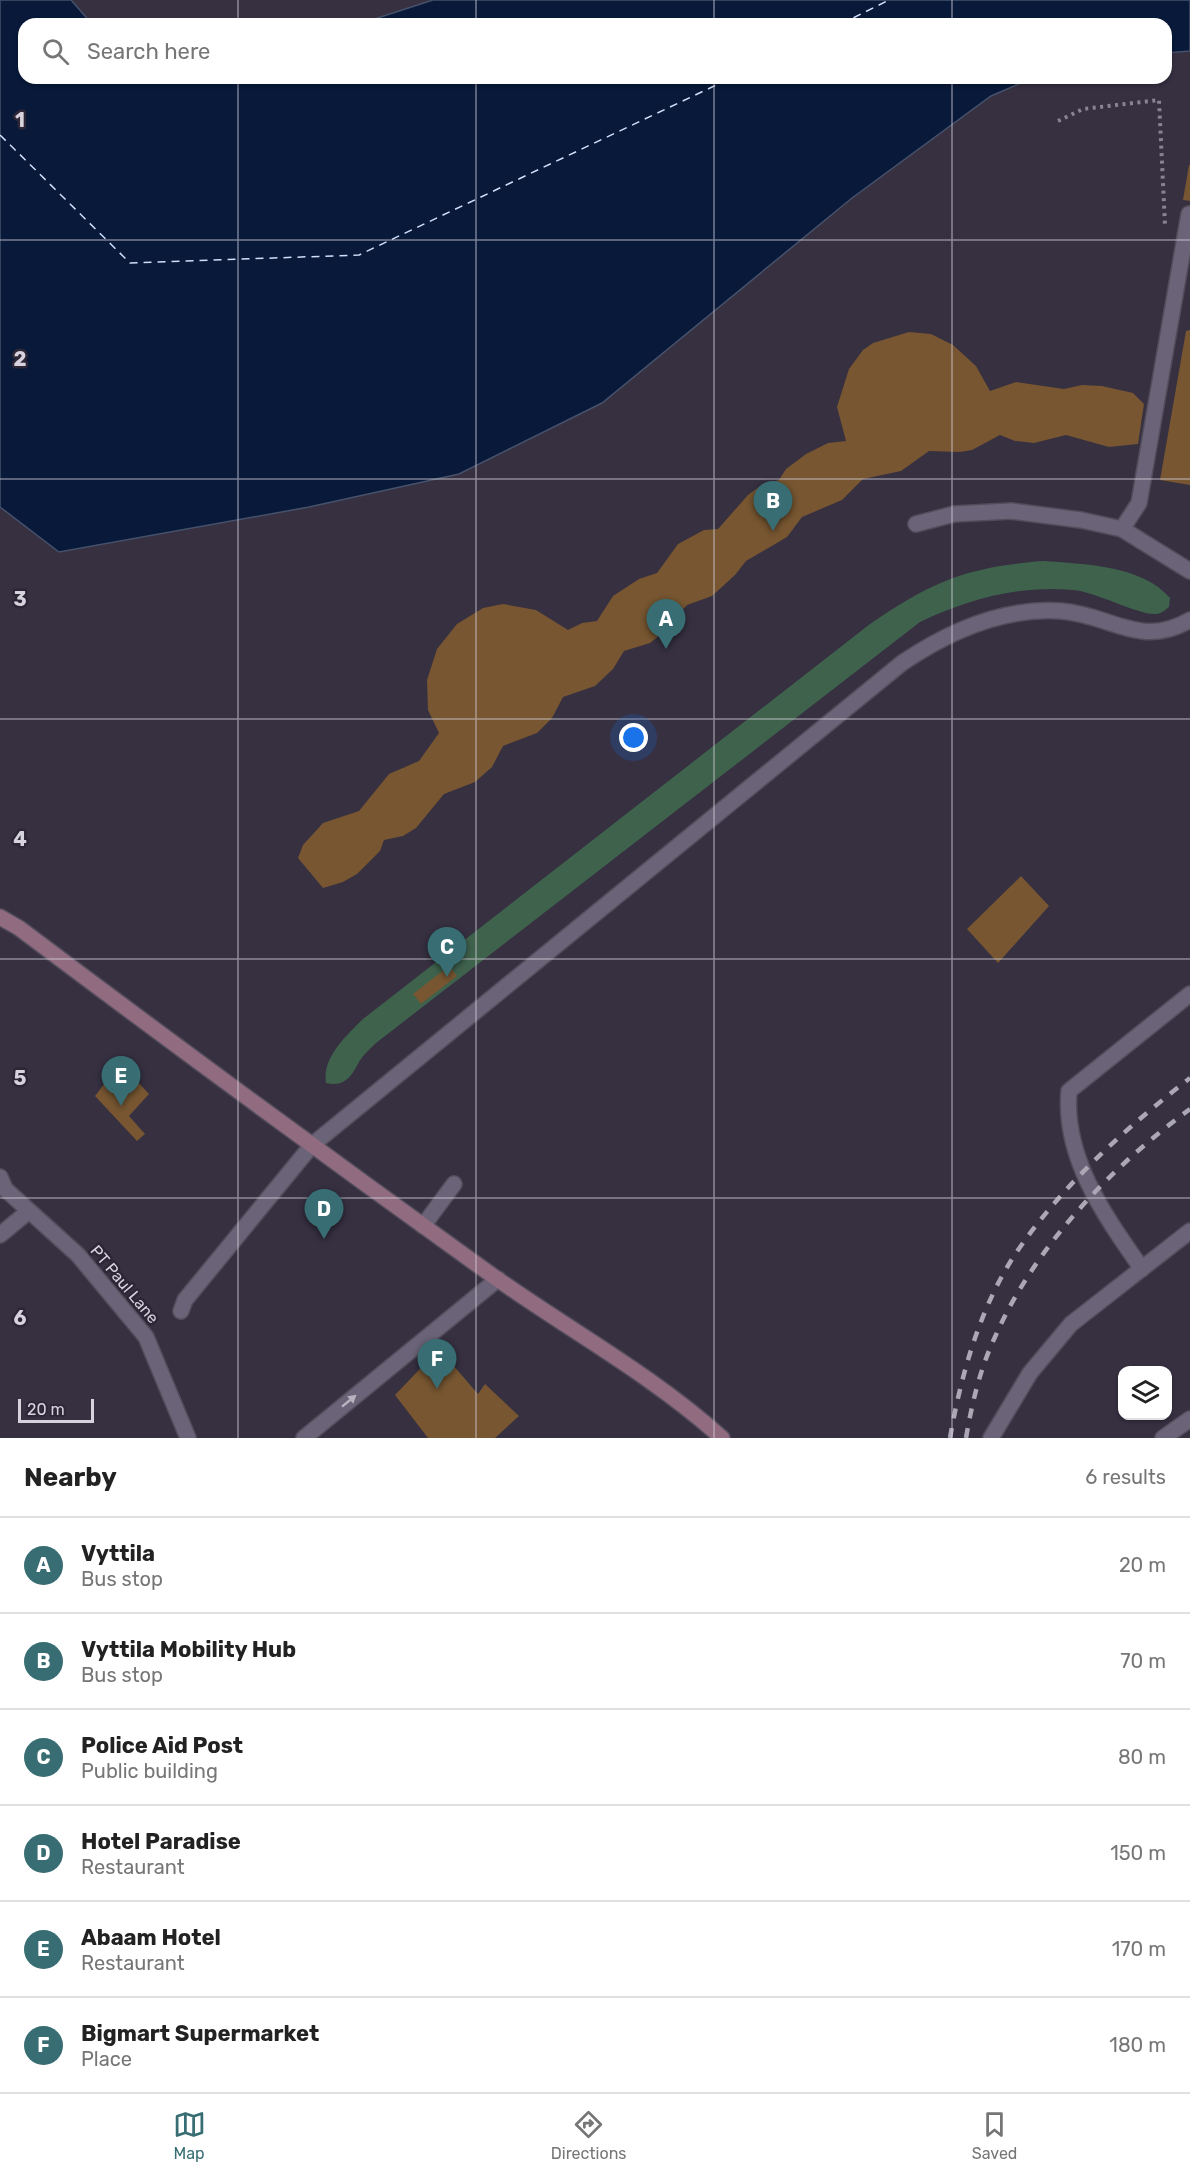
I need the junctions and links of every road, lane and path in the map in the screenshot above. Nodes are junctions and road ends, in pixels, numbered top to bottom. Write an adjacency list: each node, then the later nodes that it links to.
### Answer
1 (1058, 121): 3 (path)
2 (1189, 214): 5 (street)
3 (1165, 226)
4 (916, 524): 5 (street)
5 (1122, 529): 6 (street)
6 (1190, 571)
7 (1190, 620): 10 (street)
8 (0, 917): 10 (main road)
9 (1190, 994): 17 (street)
10 (312, 1145): 14 (main road); 19 (street)
11 (0, 1178): 13 (street, PT Paul Lane)
12 (454, 1184): 14 (street)
13 (29, 1211): 16 (street); 21 (street, PT Paul Lane)
14 (423, 1226): 18 (main road)
15 (1190, 1231): 17 (street)
16 (0, 1235)
17 (1142, 1269): 24 (street)
18 (498, 1279): 22 (street, one-way to 18); 23 (main road)
19 (181, 1311)
20 (1190, 1419): 25 (street)
21 (188, 1438)
22 (304, 1438)
23 (722, 1438)
24 (991, 1438)
25 (1163, 1438)

